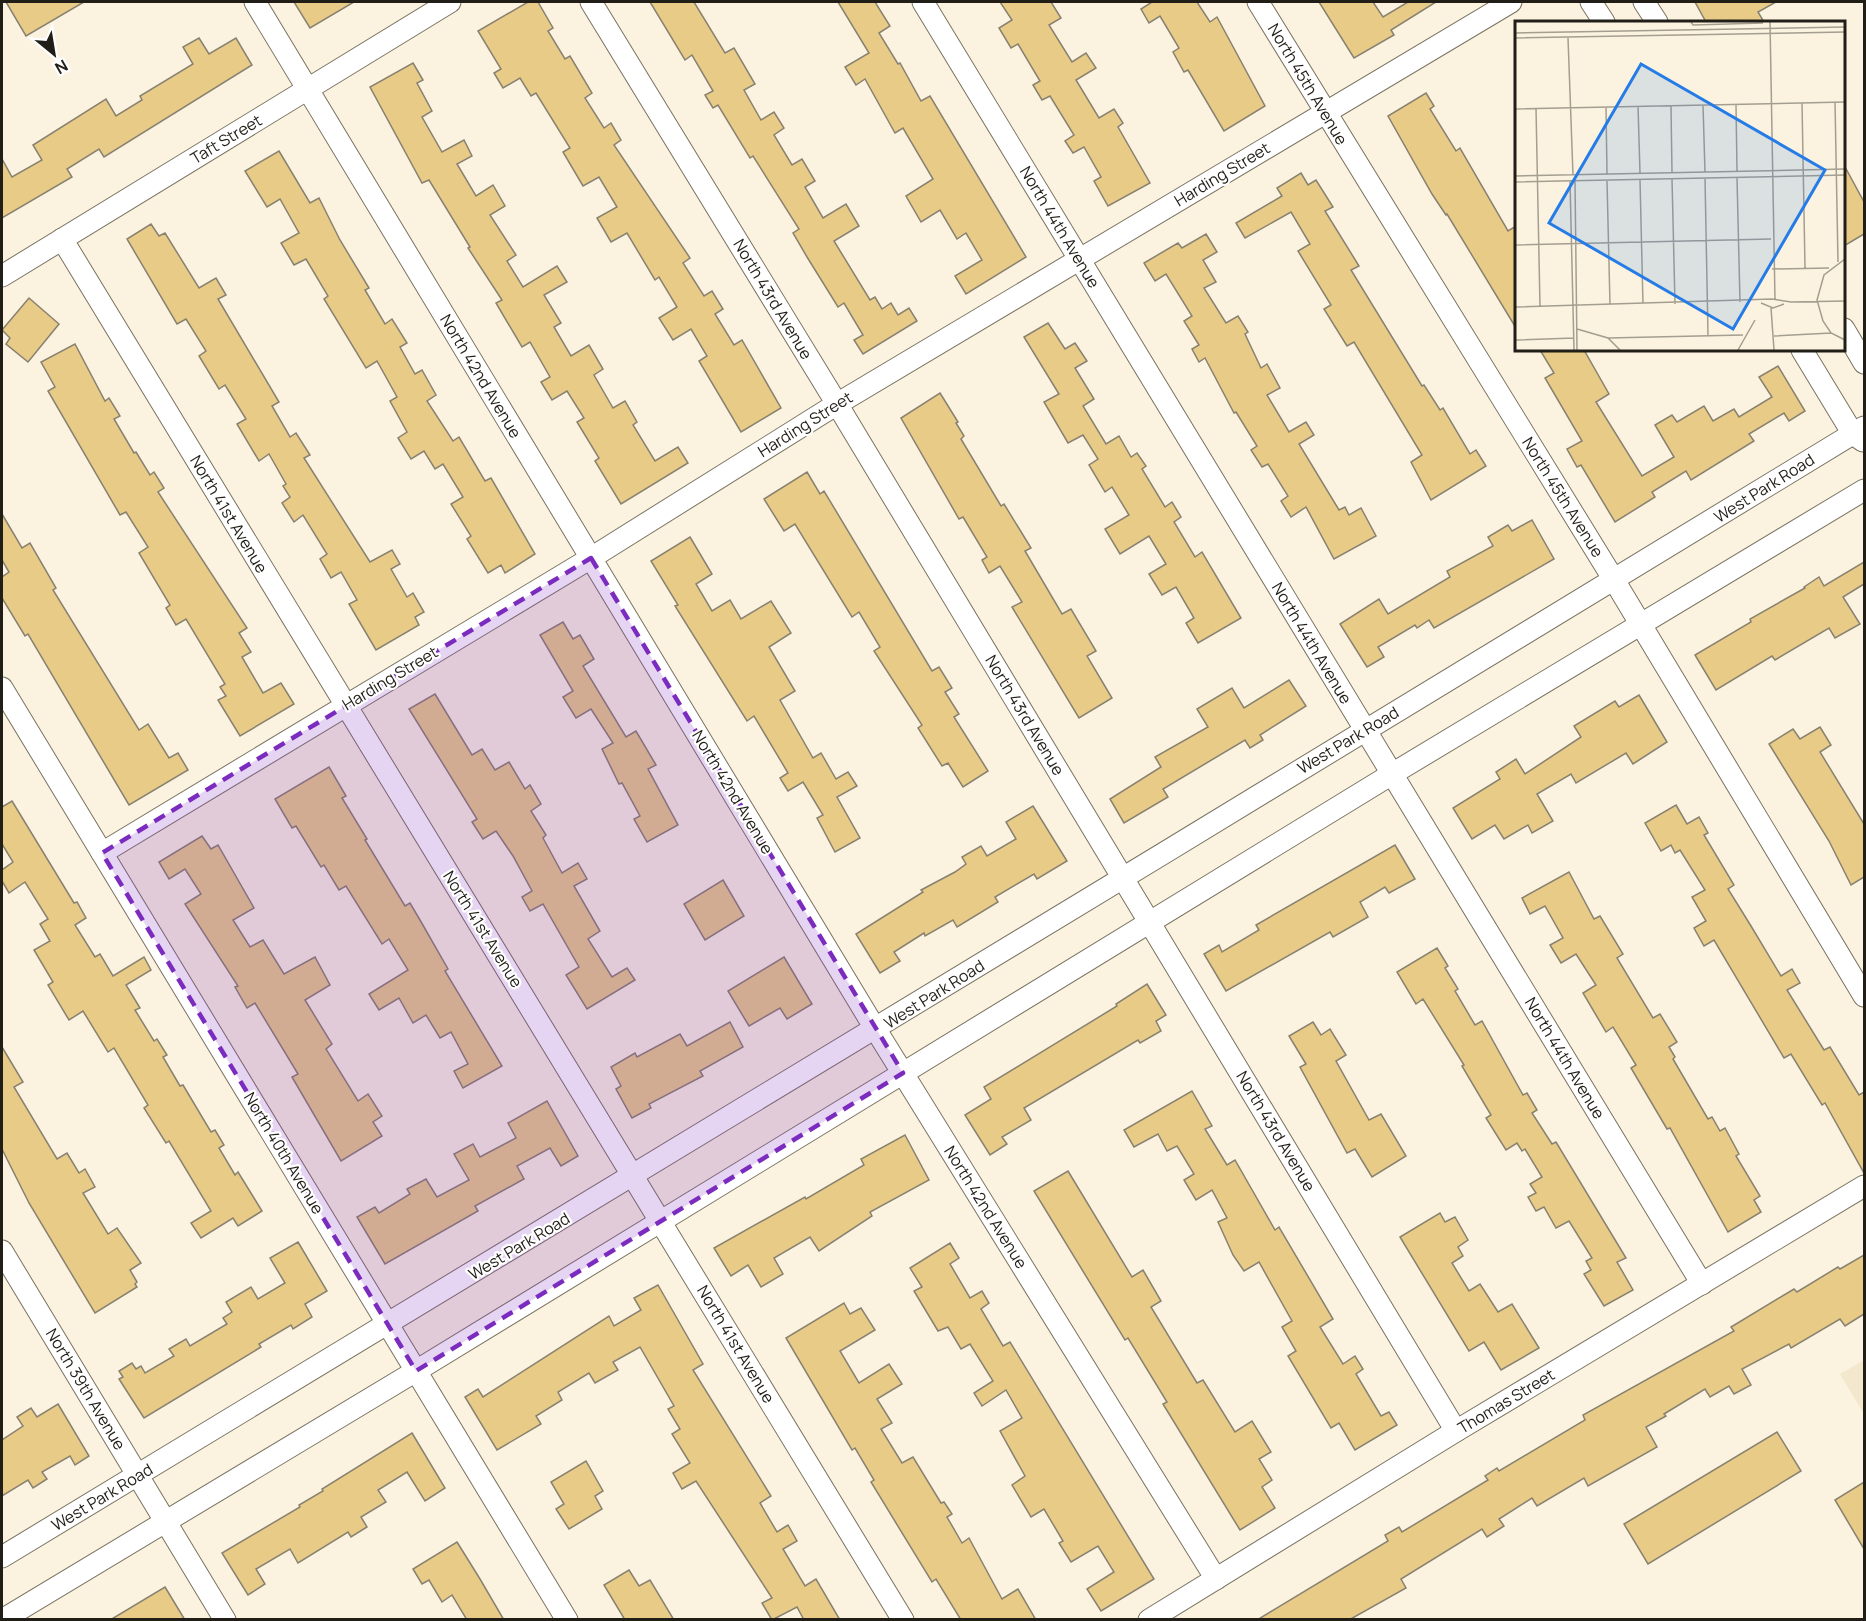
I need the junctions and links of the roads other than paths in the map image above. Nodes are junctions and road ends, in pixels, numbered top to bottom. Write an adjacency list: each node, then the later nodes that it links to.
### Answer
1 (255, 2): 11 (street, North 42nd Avenue)
2 (450, 2): 11 (street, Taft Street)
3 (591, 2): 19 (street, North 43rd Avenue)
4 (923, 2): 14 (street, North 44th Avenue)
5 (1258, 2): 12 (street, North 45th Avenue)
6 (1511, 2): 12 (street, Harding Street)
7 (1591, 2): 9 (street)
8 (1644, 2): 10 (street)
9 (1603, 21)
10 (1656, 21)
11 (308, 89): 13 (street, Taft Street); 22 (street, North 42nd Avenue)
12 (1324, 113): 14 (street, Harding Street); 23 (street, North 45th Avenue)
13 (62, 239): 15 (street, Taft Street); 26 (street, North 41st Avenue)
14 (1079, 260): 19 (street, Harding Street); 27 (street, North 44th Avenue)
15 (2, 276)
16 (1845, 331): 18 (street)
17 (1803, 351): 20 (street)
18 (1864, 363)
19 (837, 404): 22 (street, Harding Street); 30 (street, North 43rd Avenue)
20 (1861, 434): 23 (street, West Park Road)
21 (1864, 490): 24 (street)
22 (591, 558): 26 (street, Harding Street); 33 (street, North 42nd Avenue)
23 (1614, 580): 24 (street, North 45th Avenue); 27 (street, West Park Road)
24 (1641, 625): 28 (street); 32 (street, North 45th Avenue)
25 (2, 688): 29 (street, North 40th Avenue)
26 (345, 705): 29 (street, Harding Street); 35 (street, North 41st Avenue)
27 (1365, 730): 28 (street, North 44th Avenue); 30 (street, West Park Road)
28 (1392, 774): 31 (street); 39 (street, North 44th Avenue)
29 (102, 853): 40 (street, North 40th Avenue)
30 (1123, 876): 31 (street, North 43rd Avenue); 33 (street, West Park Road)
31 (1151, 923): 34 (street); 42 (street, North 43rd Avenue)
32 (1864, 996)
33 (876, 1030): 34 (street, North 42nd Avenue); 35 (street, West Park Road)
34 (903, 1073): 37 (street); 46 (street, North 42nd Avenue)
35 (635, 1177): 37 (street, North 41st Avenue); 40 (street, West Park Road)
36 (1864, 1186): 39 (street, Thomas Street)
37 (662, 1221): 41 (street); 50 (street, North 41st Avenue)
38 (2, 1251): 43 (street, North 39th Avenue)
39 (1702, 1284): 42 (street, Thomas Street)
40 (388, 1324): 41 (street, North 40th Avenue); 43 (street, West Park Road)
41 (416, 1371): 44 (street); 49 (street, North 40th Avenue)
42 (1456, 1431): 46 (street, Thomas Street)
43 (139, 1475): 44 (street, North 39th Avenue); 45 (street, West Park Road)
44 (166, 1520): 47 (street); 48 (street, North 39th Avenue)
45 (2, 1557)
46 (1216, 1579): 51 (street, Thomas Street)
47 (2, 1620)
48 (225, 1620)
49 (567, 1620)
50 (903, 1620)
51 (1149, 1620)

